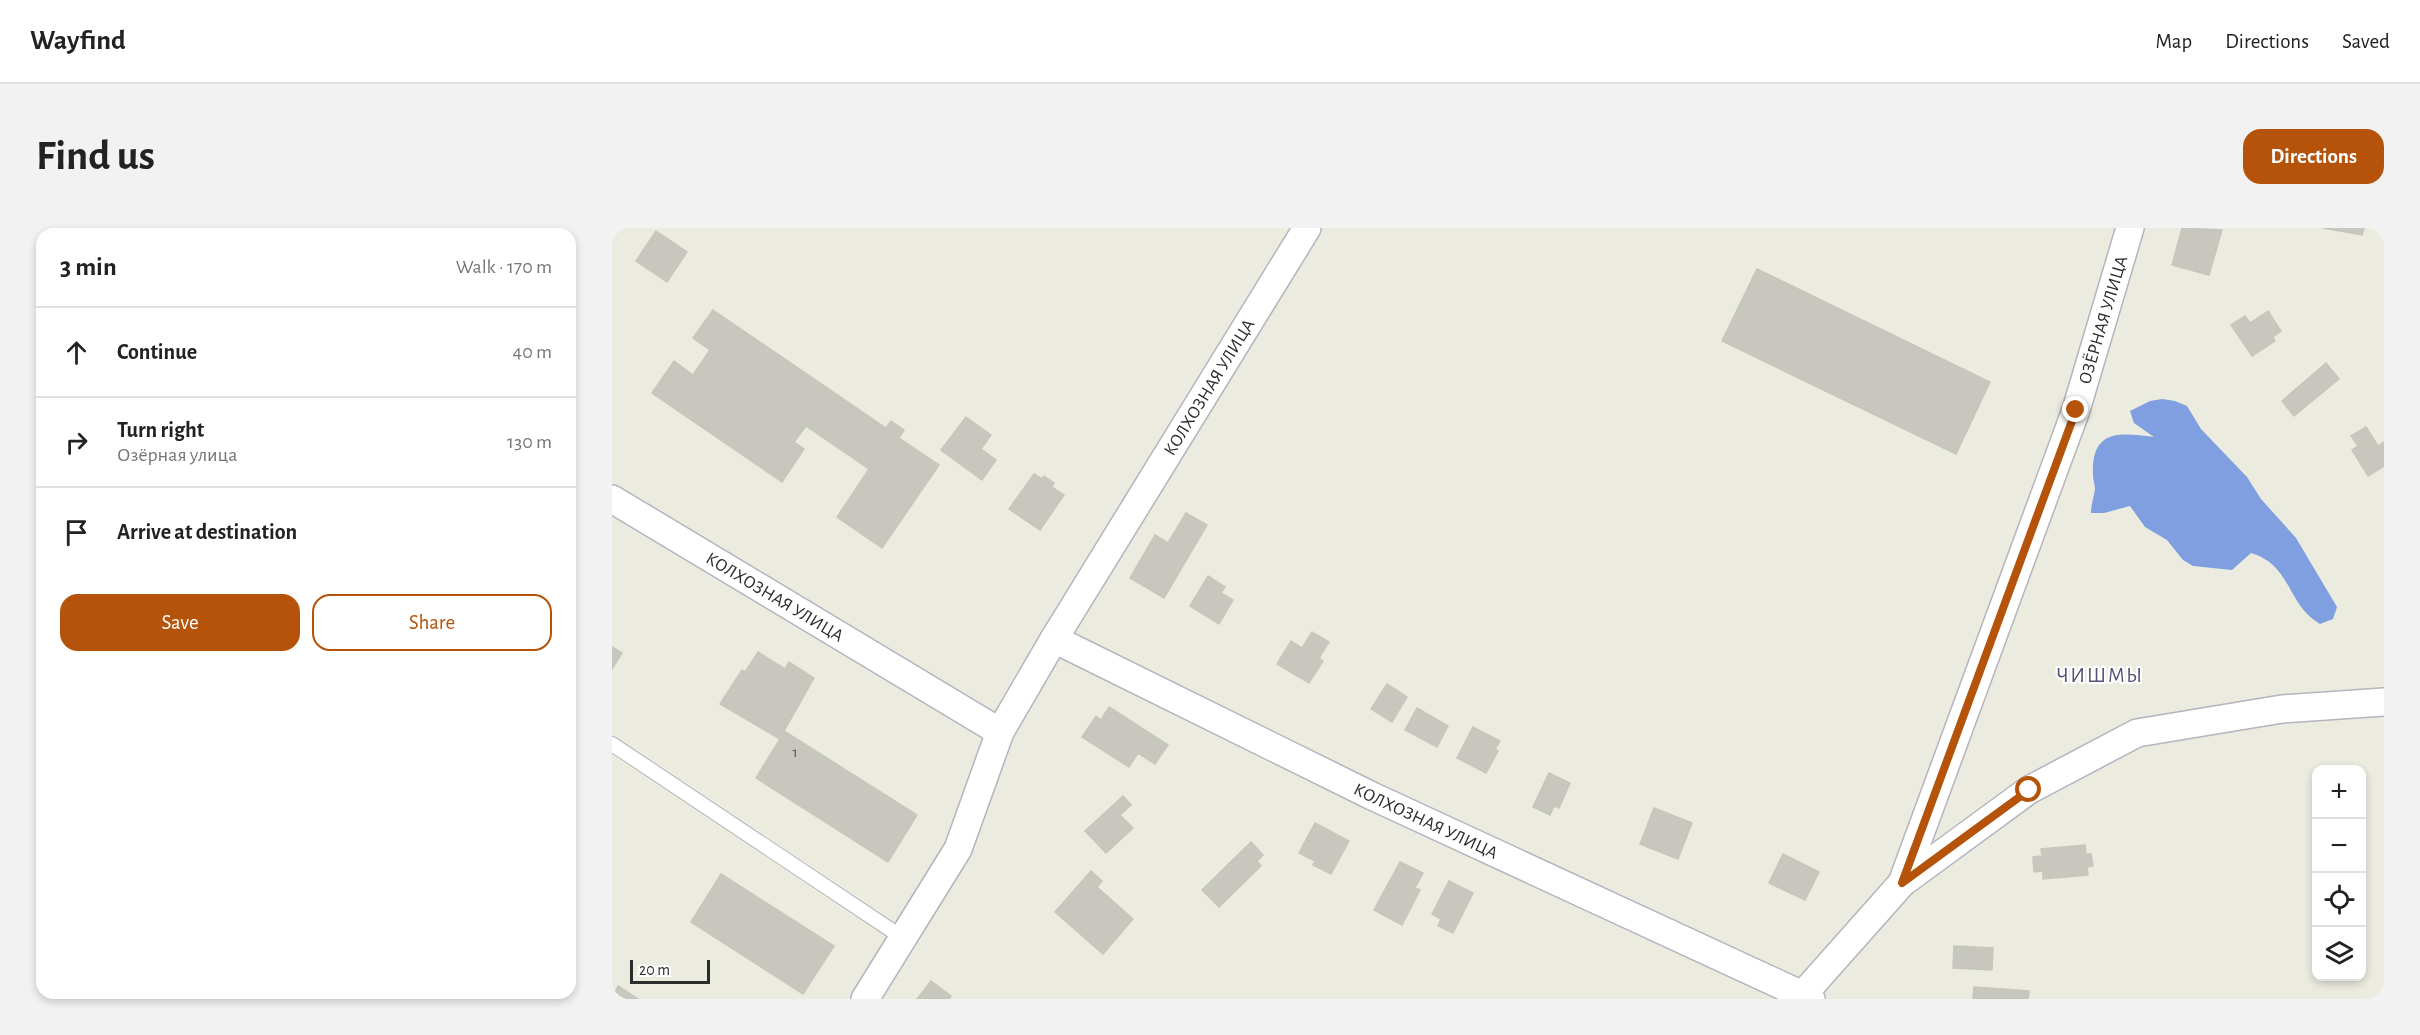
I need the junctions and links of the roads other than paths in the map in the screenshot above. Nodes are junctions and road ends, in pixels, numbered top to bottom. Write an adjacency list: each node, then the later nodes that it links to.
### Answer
1 (1307, 228): 4 (street, КОЛХОЗНАЯ УЛИЦА)
2 (2130, 228): 8 (street, ОЗЁРНАЯ УЛИЦА)
3 (612, 499): 6 (street, КОЛХОЗНАЯ УЛИЦА)
4 (1054, 639): 6 (street, КОЛХОЗНАЯ УЛИЦА); 10 (street, КОЛХОЗНАЯ УЛИЦА)
5 (2384, 702): 8 (street)
6 (1000, 732): 9 (street, КОЛХОЗНАЯ УЛИЦА)
7 (612, 744): 9 (lane)
8 (1902, 883): 10 (street)
9 (903, 938): 11 (street, КОЛХОЗНАЯ УЛИЦА)
10 (1804, 997)
11 (865, 999)

